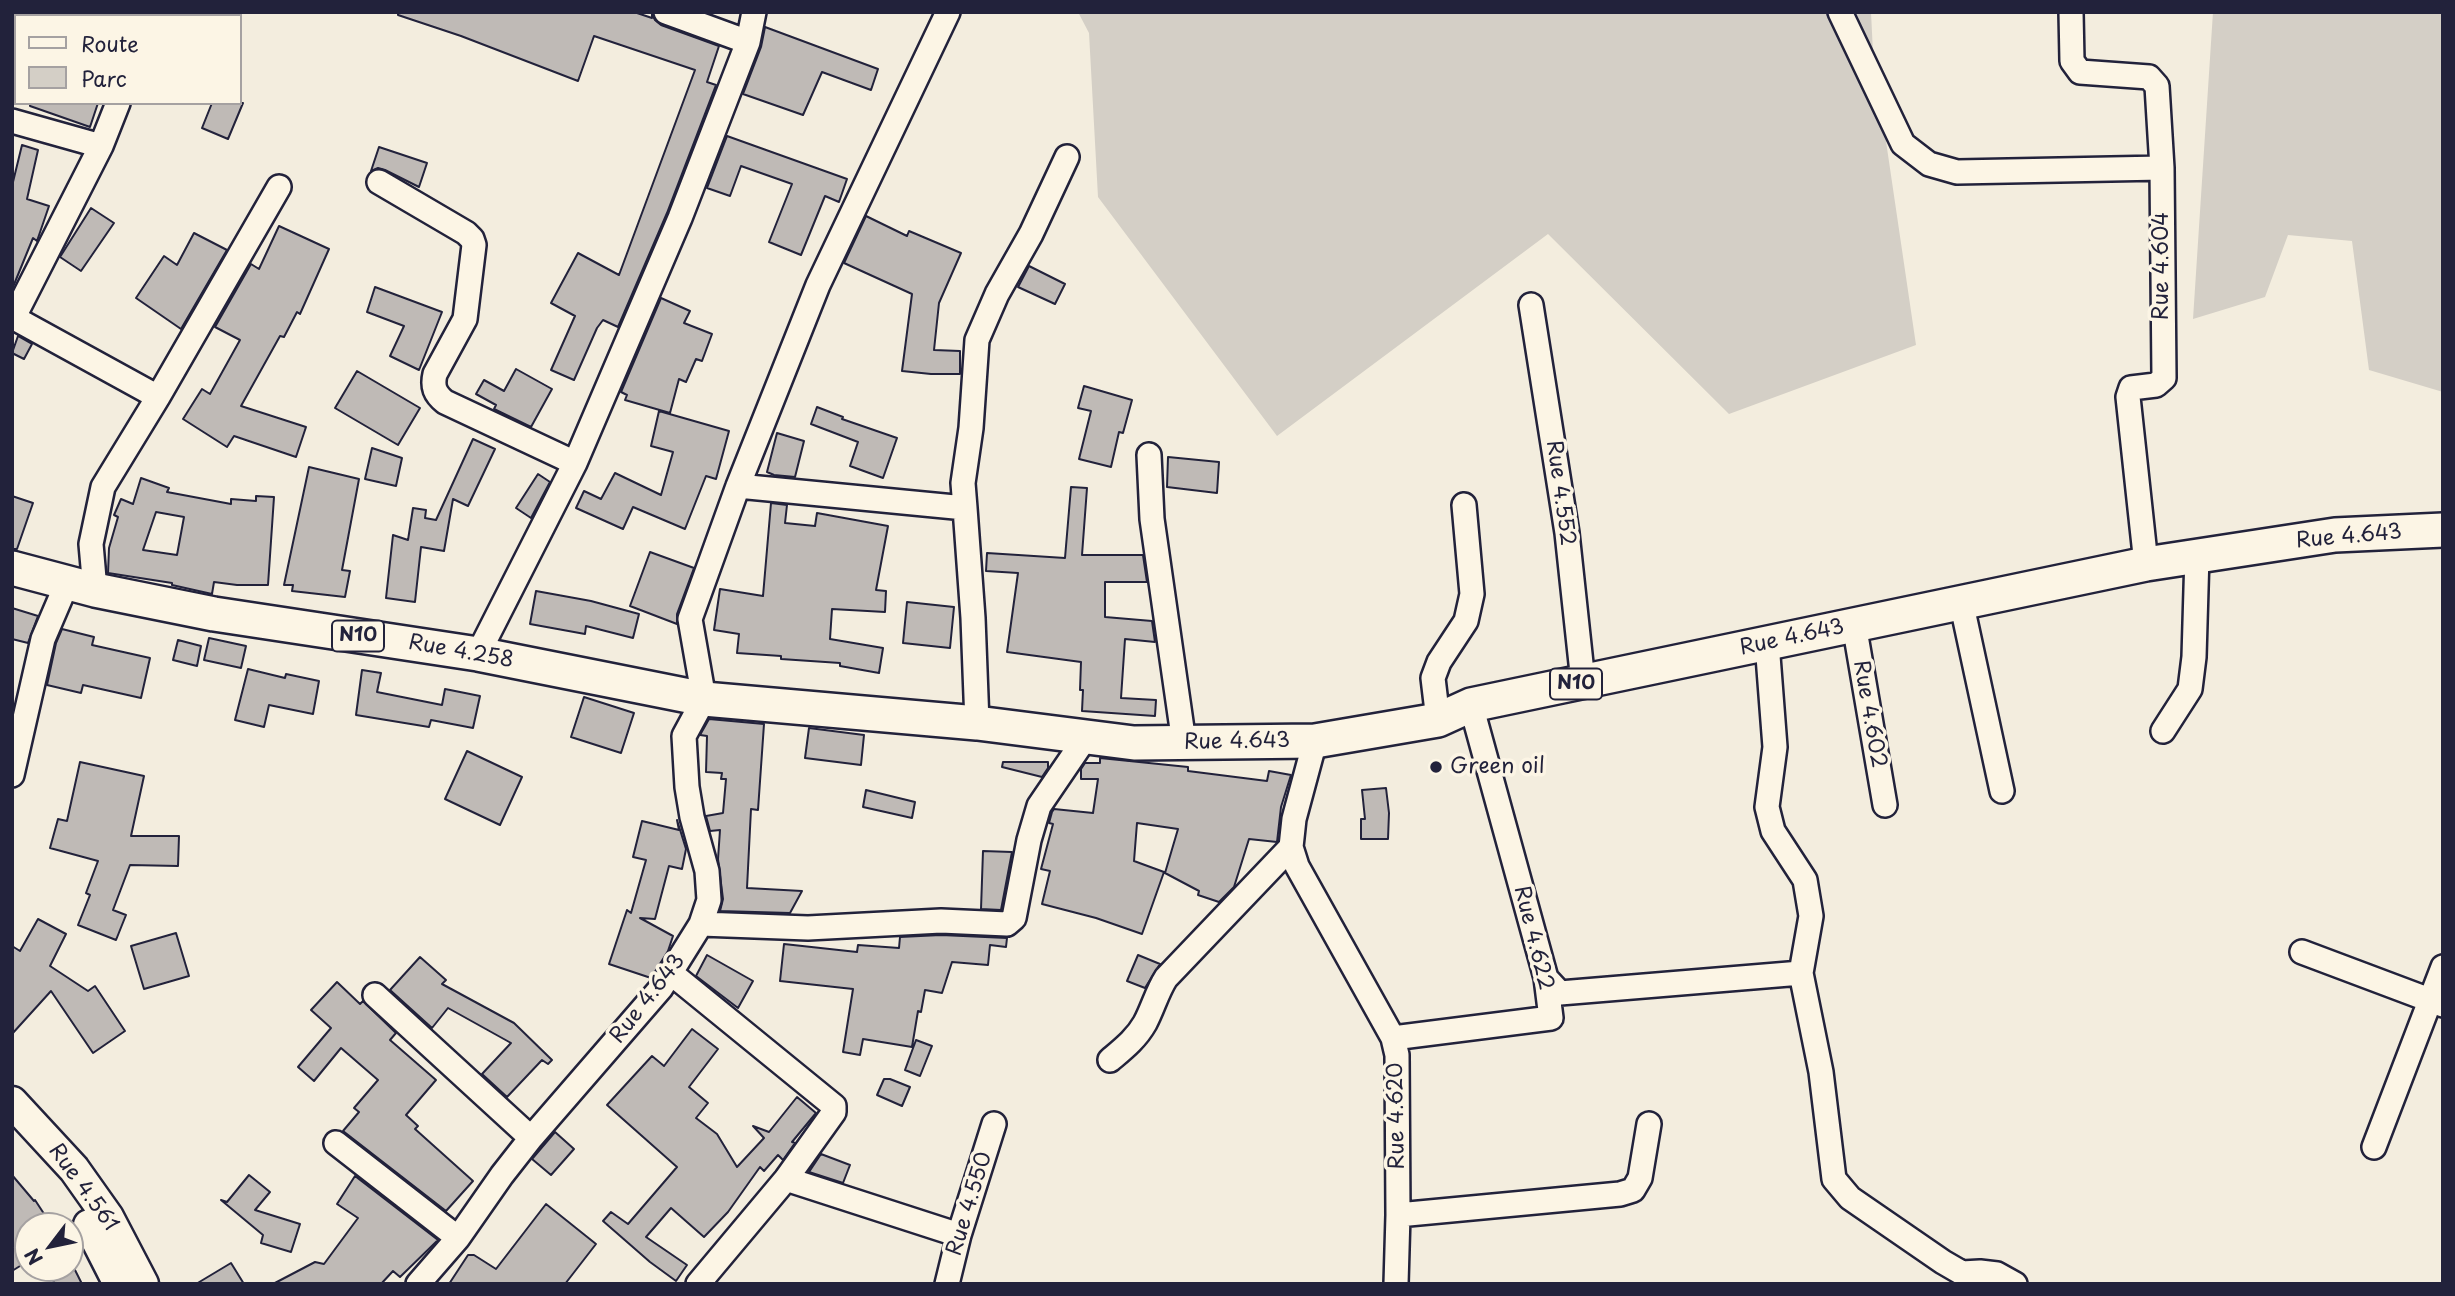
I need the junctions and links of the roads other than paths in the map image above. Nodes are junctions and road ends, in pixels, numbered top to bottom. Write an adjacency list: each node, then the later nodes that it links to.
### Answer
1 (666, 12): 6 (street)
2 (754, 12): 6 (street)
3 (948, 12): 19 (street)
4 (1840, 12): 11 (street)
5 (2071, 12): 11 (street, Rue 4.604)
6 (748, 43): 18 (street)
7 (117, 105): 9 (street)
8 (12, 121): 9 (street)
9 (101, 146): 15 (street)
10 (1067, 157): 21 (street)
11 (2162, 168): 24 (street, Rue 4.604)
12 (379, 182): 18 (street)
13 (279, 187): 16 (street)
14 (1531, 305): 31 (street, Rue 4.552)
15 (14, 319): 16 (street)
16 (158, 397): 26 (street)
17 (1149, 455): 39 (street)
18 (575, 463): 30 (street)
19 (738, 486): 21 (street); 32 (street)
20 (1464, 505): 34 (street)
21 (965, 508): 35 (street)
22 (2443, 530): 23 (highway, Rue 4.643 / N10)
23 (2197, 555): 24 (highway, Rue 4.643 / N10); 36 (street)
24 (2146, 564): 27 (highway, Rue 4.643 / N10)
25 (12, 568): 26 (highway, Rue 4.258 / N10)
26 (81, 587): 30 (highway, Rue 4.258 / N10); 40 (street)
27 (1961, 601): 28 (highway, Rue 4.643 / N10); 41 (street)
28 (1854, 624): 29 (highway, Rue 4.643 / N10); 42 (street, Rue 4.602)
29 (1767, 643): 31 (highway, Rue 4.643 / N10); 47 (street)
30 (478, 654): 32 (highway, Rue 4.258 / N10)
31 (1583, 682): 33 (highway, Rue 4.643 / N10)
32 (704, 699): 35 (highway, Rue 4.643 / N10); 44 (street, Rue 4.643)
33 (1471, 705): 34 (highway, Rue 4.643 / N10); 49 (street, Rue 4.622)
34 (1438, 720): 38 (highway, Rue 4.643 / N10)
35 (977, 723): 37 (highway, Rue 4.643 / N10)
36 (2163, 731)
37 (1086, 737): 39 (highway, Rue 4.643 / N10); 44 (street)
38 (1315, 741): 39 (highway, Rue 4.643 / N10); 43 (street)
39 (1184, 743)
40 (12, 775)
41 (2002, 791)
42 (1885, 805)
43 (1291, 847): 52 (street, Rue 4.620); 53 (street)
44 (701, 924): 48 (street, Rue 4.643)
45 (2302, 952): 51 (street)
46 (2443, 967): 51 (street)
47 (1801, 973): 49 (street); 65 (street)
48 (672, 974): 58 (street, Rue 4.643); 61 (street)
49 (1546, 978): 52 (street, Rue 4.622)
50 (374, 995): 58 (street)
51 (2437, 1002): 60 (street)
52 (1393, 1038): 62 (street, Rue 4.620)
53 (1110, 1060)
54 (12, 1101): 67 (main road, Rue 4.561)
55 (994, 1124): 63 (street, Rue 4.550)
56 (1649, 1124): 62 (street)
57 (12, 1129): 66 (main road)
58 (531, 1138): 64 (street, Rue 4.643)
59 (336, 1143): 64 (street)
60 (2374, 1147)
61 (786, 1179): 63 (street); 69 (street)
62 (1398, 1215): 71 (street, Rue 4.620)
63 (959, 1235): 70 (street, Rue 4.550)
64 (458, 1238): 68 (street, Rue 4.643)
65 (1959, 1278): 72 (street)
66 (119, 1284)
67 (142, 1284)
68 (418, 1284)
69 (698, 1284)
70 (947, 1284)
71 (1396, 1284)
72 (2015, 1284)

